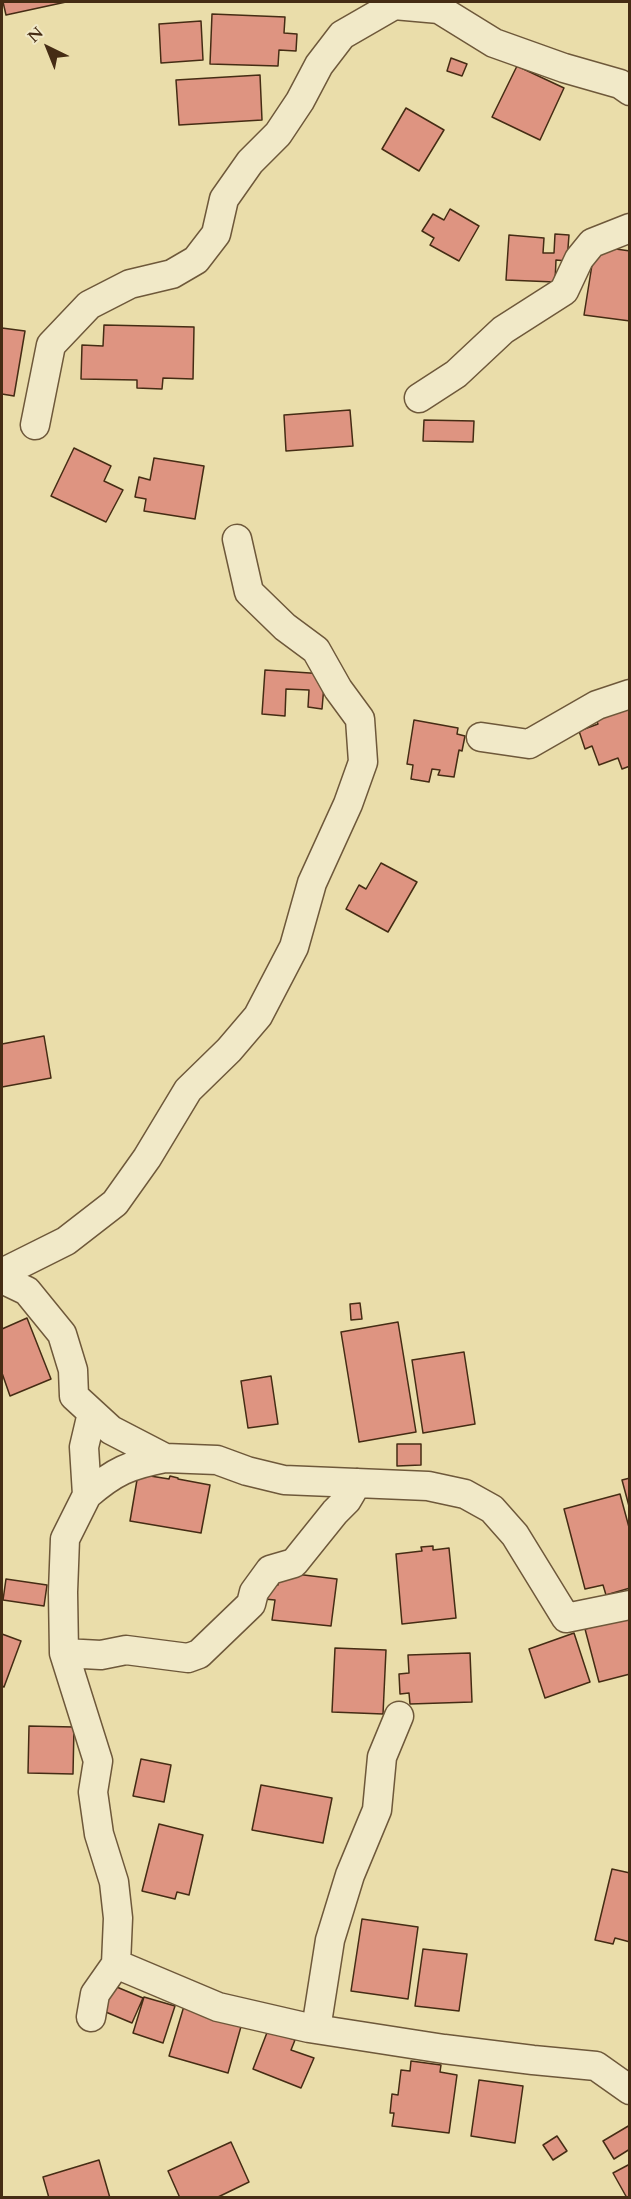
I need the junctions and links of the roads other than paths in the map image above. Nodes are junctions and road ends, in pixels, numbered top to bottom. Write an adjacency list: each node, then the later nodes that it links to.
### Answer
1 (630, 92): 4 (street)
2 (630, 228): 3 (street)
3 (419, 398)
4 (35, 425)
5 (237, 539): 8 (street)
6 (630, 693): 7 (street)
7 (481, 737)
8 (2, 1273)
9 (2, 1279): 10 (street)
10 (92, 1413): 11 (street); 13 (street)
11 (165, 1458): 12 (street); 13 (street)
12 (357, 1484): 14 (street); 15 (street)
13 (87, 1496): 15 (street)
14 (630, 1605)
15 (64, 1653): 17 (street)
16 (399, 1716): 19 (street)
17 (116, 1964): 18 (street); 19 (street)
18 (91, 2017)
19 (316, 2029): 20 (street)
20 (630, 2090)

